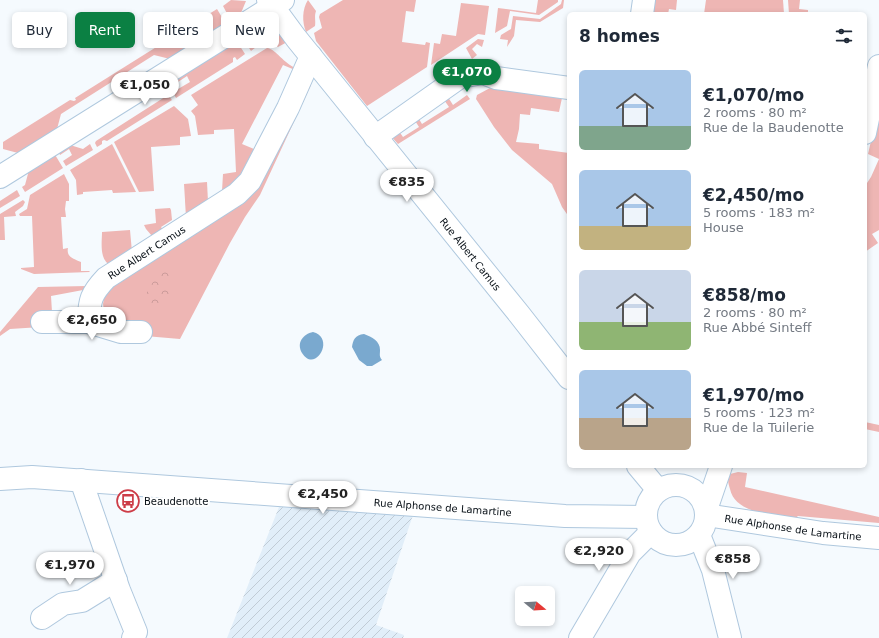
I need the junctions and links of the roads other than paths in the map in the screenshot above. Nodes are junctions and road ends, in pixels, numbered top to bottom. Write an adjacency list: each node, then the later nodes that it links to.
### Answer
1 (644, 0): 3 (street)
2 (274, 2): 4 (street, Rue Albert Camus); 9 (street)
3 (642, 12)
4 (311, 56): 8 (street, Rue Albert Camus); 11 (street, Rue Albert Camus)
5 (879, 66): 7 (street)
6 (567, 88): 8 (street)
7 (867, 123)
8 (375, 137): 13 (street, Rue Albert Camus)
9 (0, 177)
10 (42, 322): 11 (street)
11 (88, 322): 12 (street)
12 (141, 332)
13 (567, 375)
14 (640, 468): 20 (street)
15 (710, 468): 19 (street)
16 (720, 468): 21 (street)
17 (0, 479): 18 (street, Rue Alphonse de Lamartine)
18 (82, 480): 22 (street, Rue Alphonse de Lamartine); 25 (street)
19 (685, 486): 20 (street); 21 (street)
20 (658, 490): 22 (street)
21 (706, 513): 23 (street); 24 (street, Rue Alphonse de Lamartine)
22 (649, 524): 23 (street); 28 (street)
23 (698, 535): 29 (street)
24 (879, 538)
25 (116, 580): 26 (street); 27 (street)
26 (42, 618)
27 (133, 638)
28 (580, 638)
29 (730, 638)

